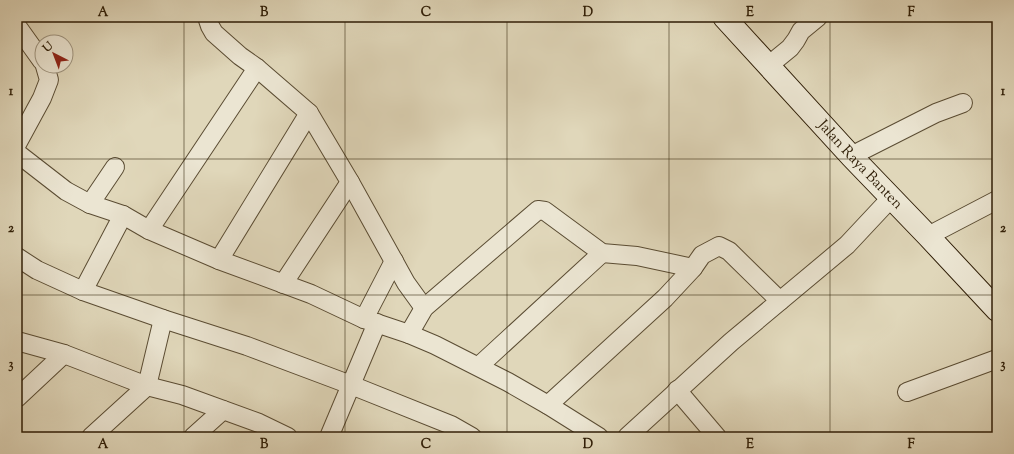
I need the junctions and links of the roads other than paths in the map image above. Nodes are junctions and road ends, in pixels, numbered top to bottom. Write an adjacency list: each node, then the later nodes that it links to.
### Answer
1 (207, 17): 7 (street)
2 (724, 17): 6 (main road, Jalan Raya Banten)
3 (818, 17): 6 (street)
4 (19, 33): 5 (street)
5 (34, 51)
6 (768, 66): 13 (main road, Jalan Raya Banten)
7 (257, 68): 10 (street); 20 (street)
8 (47, 74): 11 (street)
9 (963, 103): 13 (street)
10 (309, 113): 15 (street); 24 (street)
11 (17, 144)
12 (17, 153): 18 (street)
13 (851, 156): 16 (main road, Jalan Raya Banten)
14 (115, 167): 18 (street)
15 (350, 182): 25 (street); 27 (street)
16 (891, 198): 21 (main road, Jalan Raya Banten); 29 (street)
17 (997, 200): 21 (street)
18 (90, 204): 19 (street)
19 (122, 216): 20 (street); 28 (street)
20 (149, 230): 24 (street)
21 (928, 236): 31 (main road, Jalan Raya Banten)
22 (602, 253): 26 (street); 30 (street); 38 (street)
23 (17, 256): 28 (street)
24 (219, 260): 27 (street)
25 (394, 261): 30 (street); 33 (street)
26 (693, 268): 29 (street); 44 (street)
27 (283, 284): 33 (street)
28 (83, 291): 32 (street)
29 (780, 301): 41 (street)
30 (424, 308): 34 (street)
31 (997, 310)
32 (163, 319): 39 (street); 40 (street)
33 (371, 321): 34 (street); 39 (street)
34 (409, 334): 38 (street)
35 (17, 341): 36 (street)
36 (64, 354): 40 (street); 43 (street)
37 (997, 359): 42 (street)
38 (478, 366): 44 (street)
39 (351, 385): 49 (street); 50 (street)
40 (147, 386): 45 (street); 46 (street)
41 (677, 390): 52 (street); 53 (street)
42 (907, 392)
43 (17, 398)
44 (548, 405): 51 (street)
45 (223, 410): 47 (street); 48 (street)
46 (91, 437)
47 (194, 437)
48 (288, 437)
49 (329, 437)
50 (472, 437)
51 (599, 437)
52 (626, 437)
53 (717, 437)

